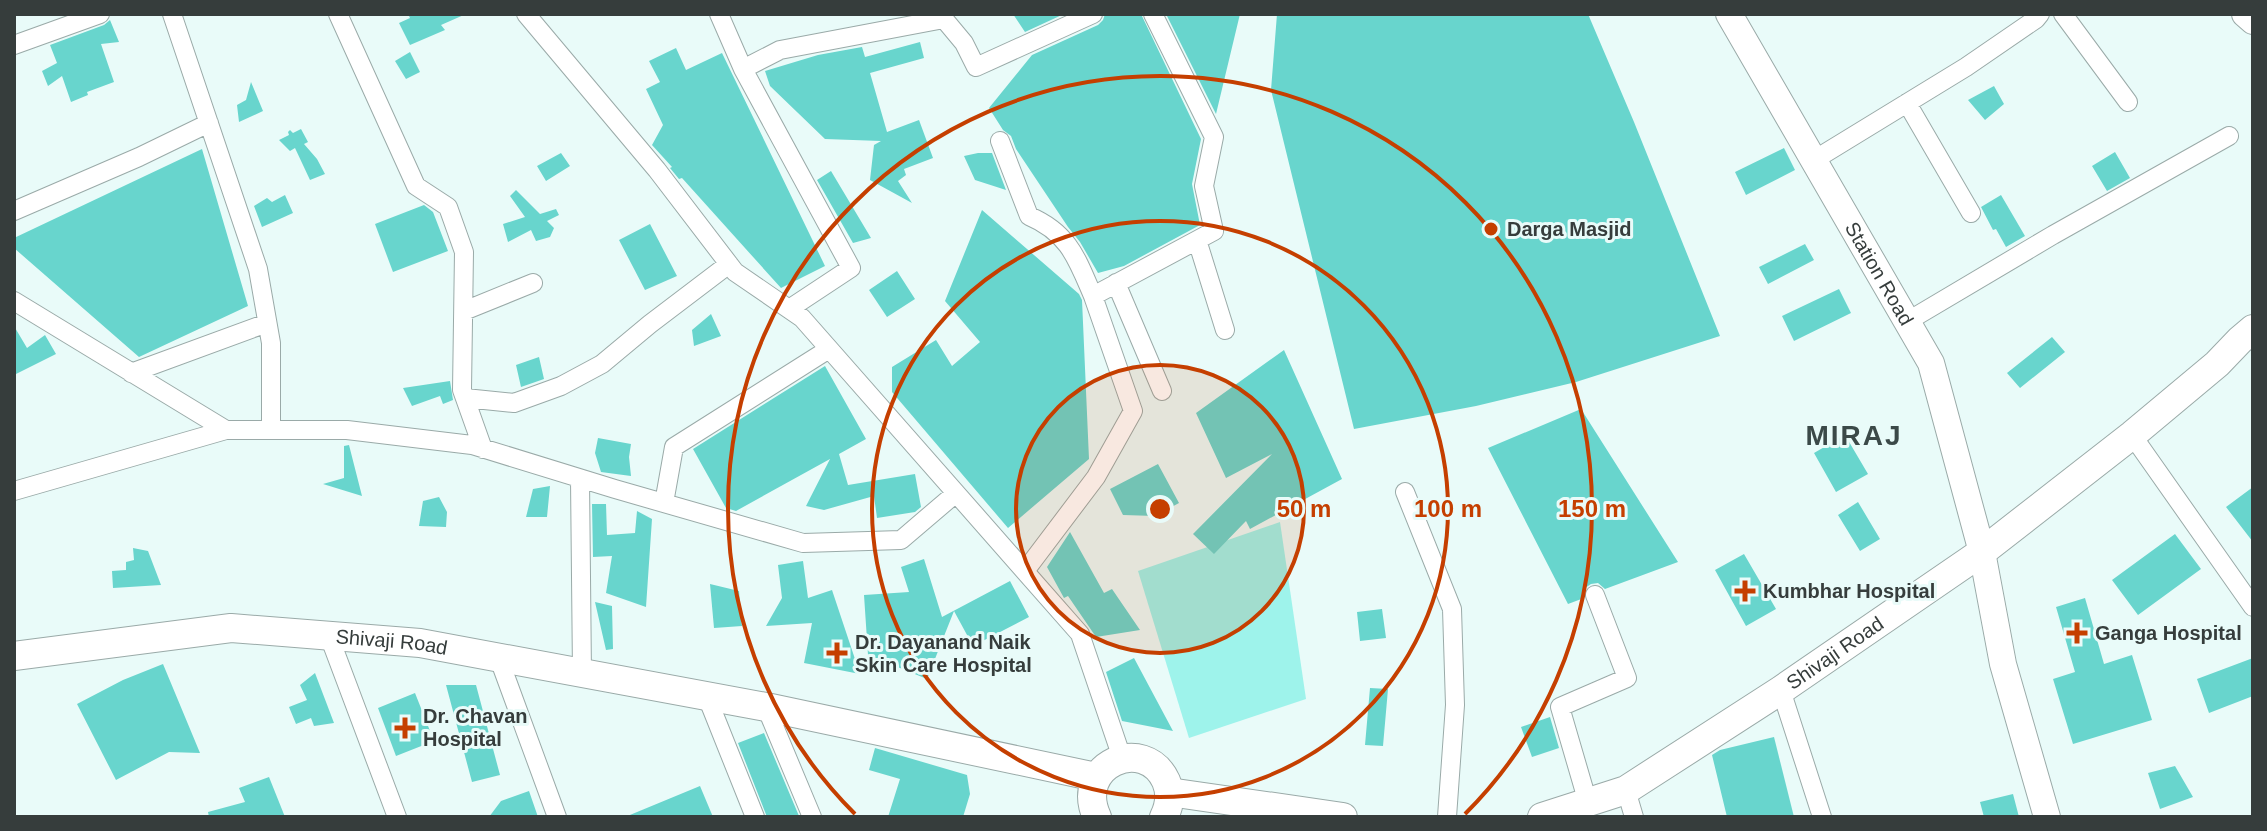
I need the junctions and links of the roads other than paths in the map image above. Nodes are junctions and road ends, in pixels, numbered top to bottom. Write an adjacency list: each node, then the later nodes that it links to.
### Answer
1 (100, 14): 13 (street)
2 (172, 14): 17 (street)
3 (338, 14): 30 (street)
4 (526, 14): 24 (street)
5 (719, 14): 14 (street)
6 (1093, 14): 14 (street)
7 (1153, 14): 23 (street)
8 (1729, 14): 20 (main road, Station Road)
9 (2063, 14): 15 (street)
10 (2245, 14): 12 (main road)
11 (2029, 18): 16 (street)
12 (2253, 21)
13 (14, 45)
14 (743, 69): 29 (street)
15 (2128, 102)
16 (1907, 103): 20 (street); 22 (street)
17 (209, 123): 21 (street); 32 (street)
18 (2229, 136): 31 (street)
19 (1000, 141): 27 (street)
20 (1814, 160): 31 (main road, Station Road)
21 (14, 211)
22 (1971, 213)
23 (1197, 240): 26 (street); 33 (street)
24 (729, 264): 29 (street); 38 (street)
25 (533, 283): 30 (street)
26 (1116, 283): 27 (street); 37 (street)
27 (1093, 296): 49 (street)
28 (14, 301): 36 (street)
29 (789, 309): 35 (street)
30 (464, 311): 38 (street)
31 (1908, 321): 48 (main road, Station Road)
32 (267, 323): 36 (street); 40 (street)
33 (1225, 330)
34 (2249, 342): 41 (main road, Shivaji Road)
35 (829, 349): 46 (street); 47 (street)
36 (131, 373): 39 (street)
37 (1162, 391)
38 (465, 398): 42 (street)
39 (226, 430): 40 (street); 44 (street)
40 (271, 430): 42 (street)
41 (2132, 435): 48 (main road, Shivaji Road); 51 (street)
42 (483, 449): 43 (street)
43 (580, 479): 47 (street); 55 (street)
44 (14, 491)
45 (1405, 492): 70 (street)
46 (956, 493): 47 (street); 49 (street)
47 (664, 503)
48 (1982, 552): 56 (main road, Shivaji Road); 73 (main road, Station Road)
49 (1025, 571): 59 (street)
50 (1595, 595): 61 (street)
51 (2253, 607)
52 (329, 636): 53 (main road, Shivaji Road); 54 (main road, Shivaji Road); 64 (street)
53 (14, 656)
54 (499, 659): 55 (main road, Shivaji Road); 65 (street)
55 (582, 674): 57 (main road, Shivaji Road)
56 (1781, 690): 62 (main road, Shivaji Road); 72 (street)
57 (707, 697): 58 (main road, Shivaji Road); 66 (street)
58 (766, 707): 60 (main road, Shivaji Road); 67 (street)
59 (1122, 758): 60 (main road); 63 (main road)
60 (1096, 777): 68 (main road)
61 (1588, 803): 62 (main road, Shivaji Road); 71 (main road, Shivaji Road)
62 (1630, 804)
63 (1167, 805): 69 (main road)
64 (397, 817)
65 (557, 817)
66 (755, 817)
67 (812, 817)
68 (1097, 817)
69 (1343, 817)
70 (1447, 817)
71 (1542, 817)
72 (1822, 817)
73 (2047, 817)

